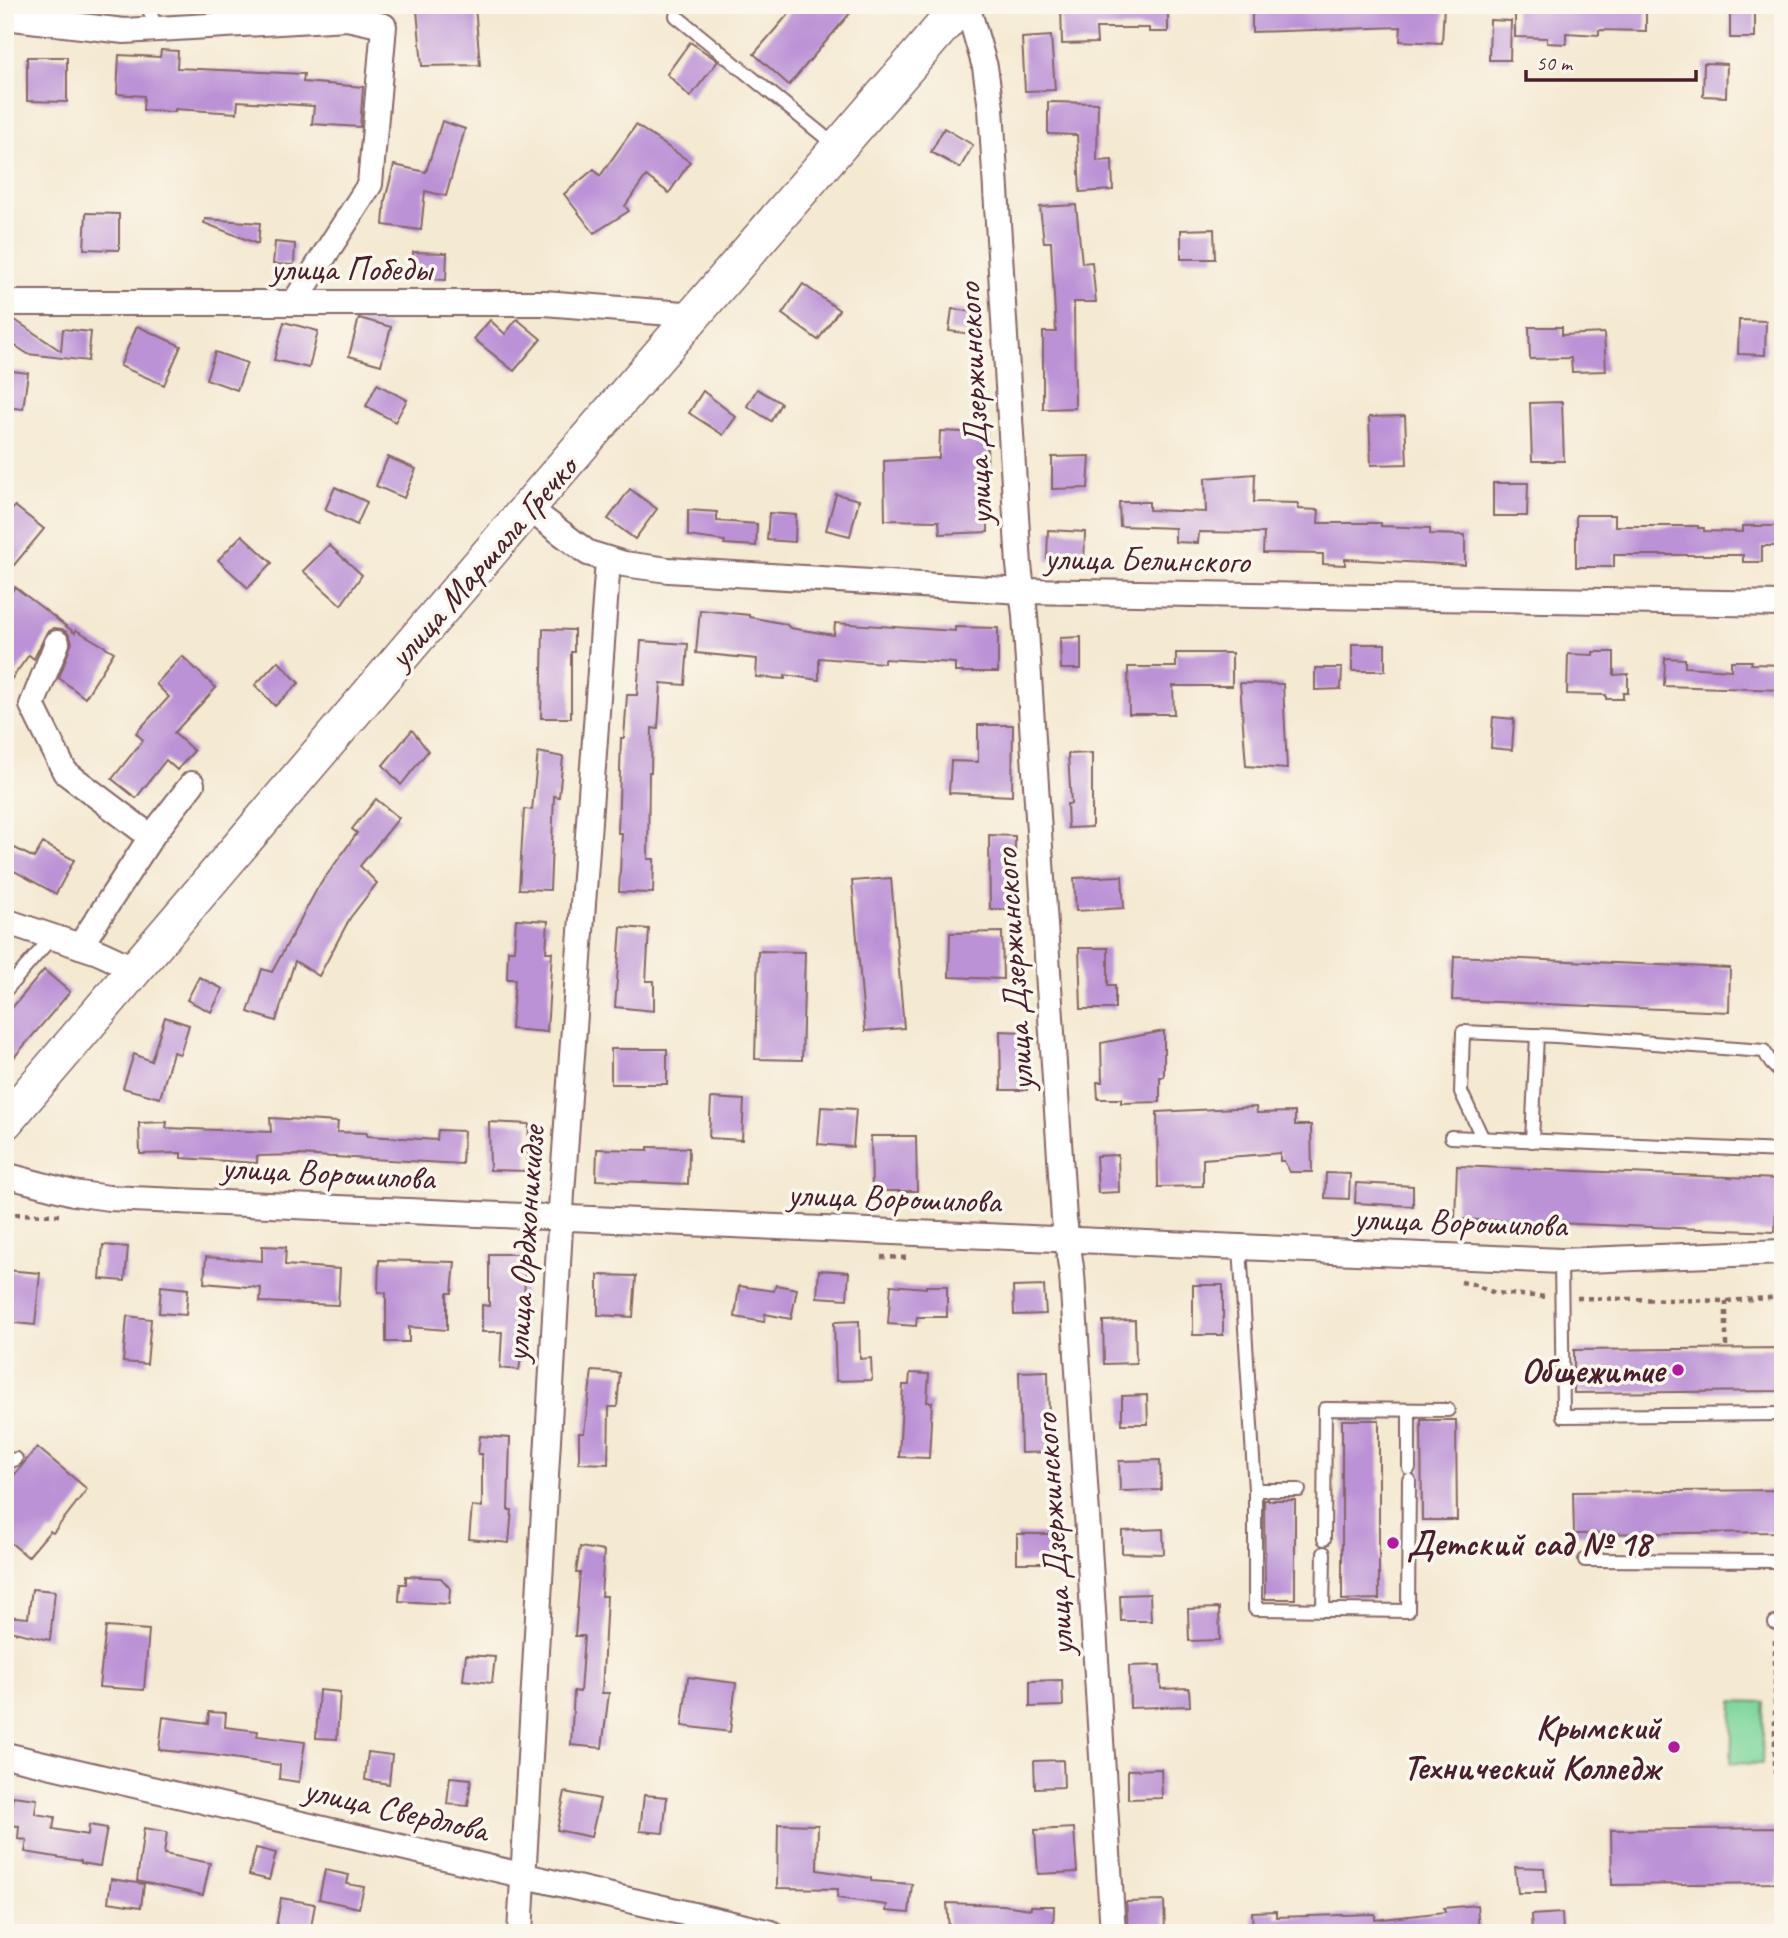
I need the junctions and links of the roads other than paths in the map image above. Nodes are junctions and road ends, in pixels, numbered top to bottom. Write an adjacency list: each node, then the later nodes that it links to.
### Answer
1 (147, 5): 6 (lane)
2 (961, 5): 7 (main road, улица Маршала Гречко)
3 (967, 5): 13 (street, улица Дзержинского)
4 (676, 16): 7 (lane)
5 (5, 17): 6 (street)
6 (157, 29): 9 (street)
7 (839, 148): 10 (main road, улица Маршала Гречко)
8 (5, 303): 9 (street, улица Победы)
9 (294, 303): 10 (street, улица Победы)
10 (696, 315): 11 (main road, улица Маршала Гречко)
11 (528, 508): 12 (street, улица Белинского); 21 (main road, улица Маршала Гречко)
12 (608, 560): 13 (street, улица Белинского); 31 (street, улица Орджоникидзе)
13 (1022, 592): 14 (street, улица Белинского); 32 (street, улица Дзержинского)
14 (1783, 604)
15 (57, 643): 17 (street)
16 (192, 784): 17 (street)
17 (151, 836): 20 (street)
18 (5, 921): 19 (street)
19 (52, 937): 20 (street); 22 (lane)
20 (80, 946): 21 (street)
21 (135, 969): 25 (main road, улица Маршала Гречко)
22 (5, 991)
23 (1537, 1035): 24 (lane); 27 (lane); 28 (lane)
24 (1783, 1075)
25 (5, 1122)
26 (1451, 1137): 27 (lane)
27 (1483, 1139): 28 (lane)
28 (1532, 1141): 29 (lane)
29 (1783, 1151)
30 (5, 1175): 31 (street, улица Ворошилова)
31 (560, 1218): 32 (street, улица Ворошилова); 45 (street, улица Орджоникидзе)
32 (1067, 1239): 33 (street, улица Ворошилова); 48 (street, улица Дзержинского)
33 (1240, 1247): 35 (street, улица Ворошилова); 39 (lane)
34 (1783, 1252): 35 (street, улица Ворошилова)
35 (1560, 1261): 38 (lane)
36 (1409, 1410): 37 (lane); 43 (lane); 43 (lane)
37 (1448, 1410)
38 (1783, 1414)
39 (1255, 1490): 40 (lane); 43 (lane)
40 (1299, 1490)
41 (1585, 1560): 42 (lane)
42 (1783, 1561)
43 (1323, 1610)
44 (5, 1755): 45 (street, улица Свердлова)
45 (522, 1874): 46 (street, улица Орджоникидзе); 47 (street, улица Свердлова)
46 (520, 1933)
47 (771, 1933)
48 (1113, 1933)

